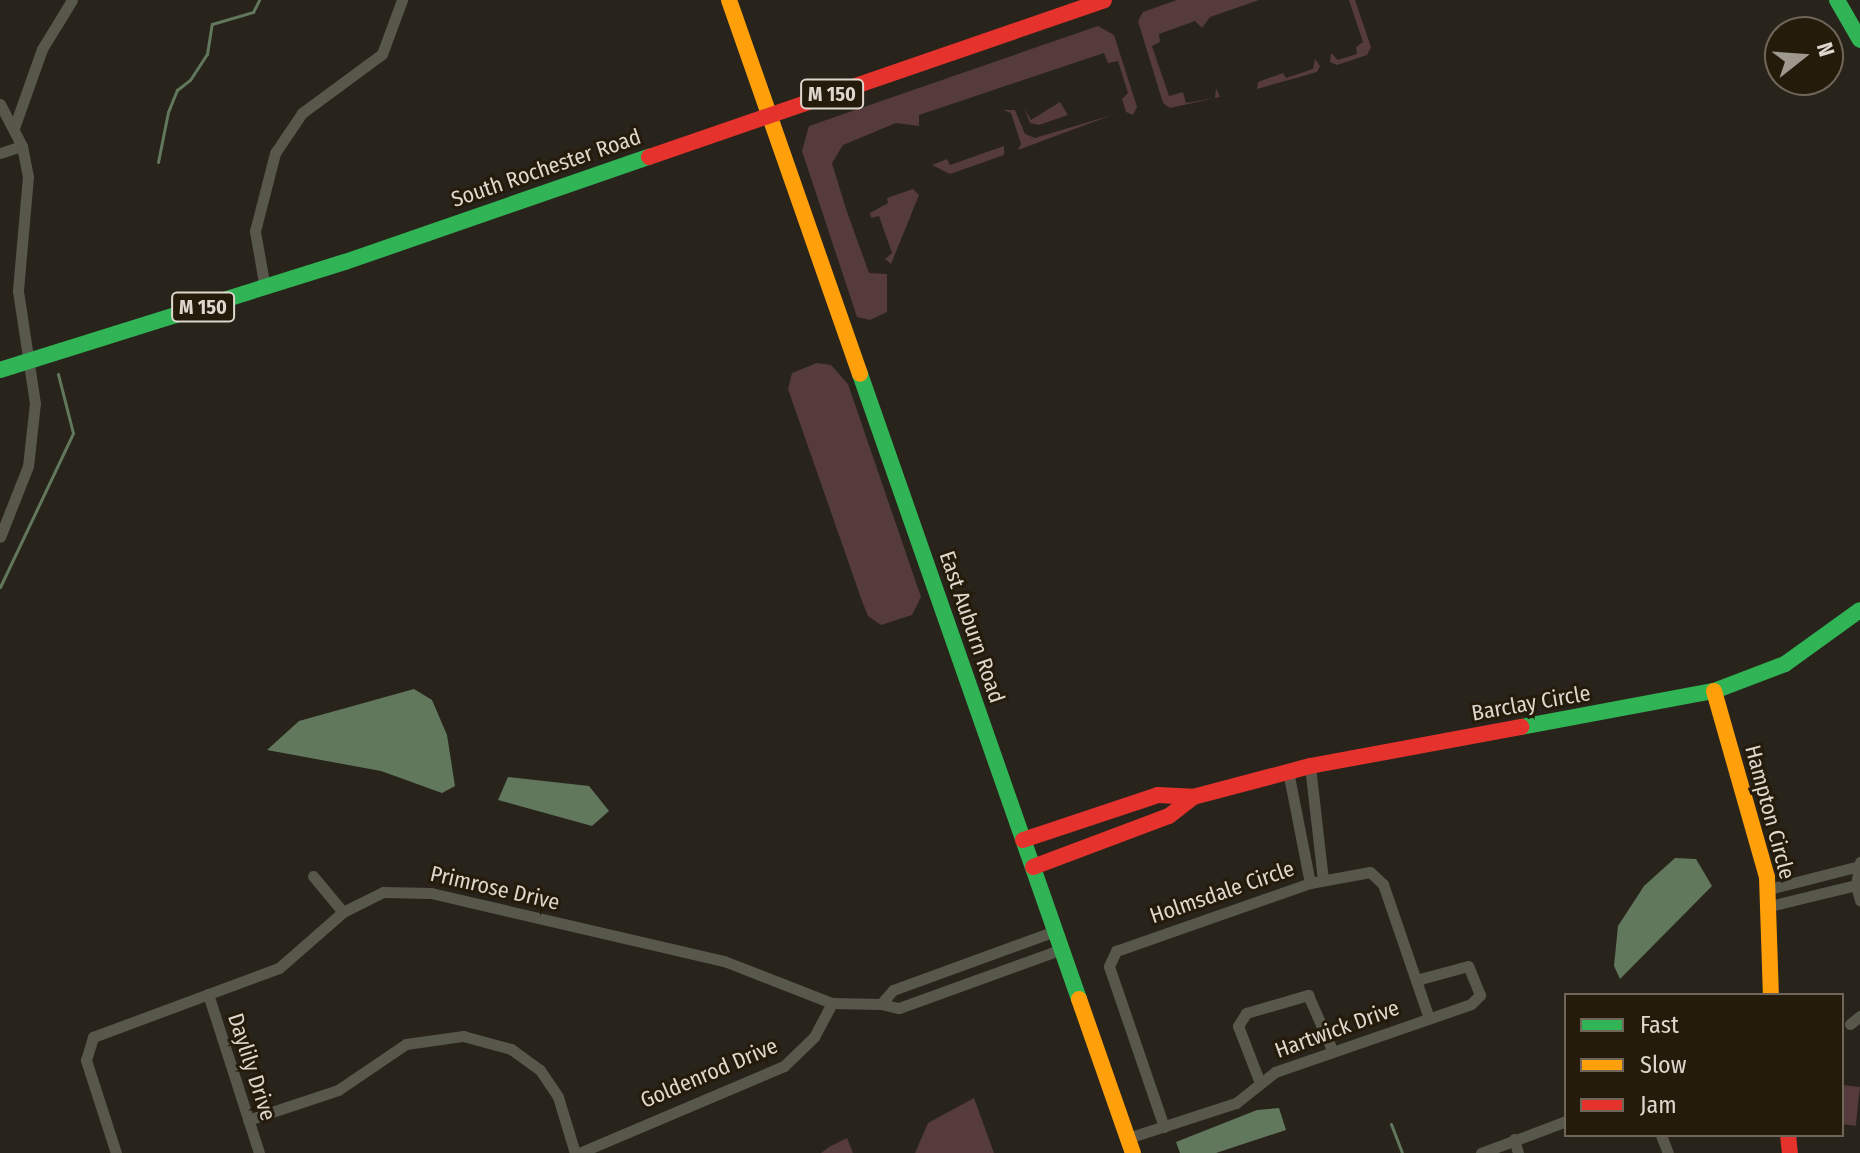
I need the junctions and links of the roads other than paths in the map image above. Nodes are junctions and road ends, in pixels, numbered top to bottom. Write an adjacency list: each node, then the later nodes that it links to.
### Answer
1 (72, 0): 9 (street)
2 (402, 0): 12 (street)
3 (729, 0): 8 (main road, East Auburn Road)
4 (1104, 0): 8 (main road, South Rochester Road / M 150)
5 (1837, 0): 6 (main road)
6 (1860, 40)
7 (0, 104): 9 (street)
8 (769, 115): 12 (main road, South Rochester Road / M 150); 23 (main road, East Auburn Road)
9 (14, 128): 10 (street)
10 (22, 146): 11 (street); 13 (street)
11 (0, 153)
12 (265, 288): 13 (main road, South Rochester Road / M 150)
13 (30, 359): 14 (main road, South Rochester Road / M 150); 15 (street)
14 (0, 370)
15 (0, 537)
16 (1860, 610): 17 (main road, Barclay Circle)
17 (1714, 691): 18 (main road, Barclay Circle); 32 (main road, Hampton Circle)
18 (1310, 766): 19 (main road, Barclay Circle); 27 (street)
19 (1288, 771): 20 (main road, Barclay Circle); 29 (street)
20 (1193, 797): 21 (main road, Barclay Circle); 22 (main road, Barclay Circle)
21 (1132, 804): 22 (street); 23 (main road, Barclay Circle)
22 (1110, 837): 25 (main road, Barclay Circle)
23 (1023, 840): 25 (main road, East Auburn Road)
24 (1859, 864): 28 (street); 30 (street)
25 (1033, 867): 35 (main road, East Auburn Road)
26 (313, 876): 34 (street)
27 (1323, 880): 29 (street, Holmsdale Circle); 38 (street, Holmsdale Circle)
28 (1802, 881): 31 (street); 32 (street)
29 (1310, 883): 49 (street, Holmsdale Circle)
30 (1856, 885): 31 (street); 33 (street)
31 (1808, 896): 32 (street)
32 (1770, 898): 40 (main road, Hampton Circle)
33 (1860, 900)
34 (343, 912): 41 (street, Primrose Drive); 42 (street, Primrose Drive)
35 (1055, 931): 36 (main road, East Auburn Road); 37 (street)
36 (1062, 949): 39 (street, Primrose Drive); 51 (main road, East Auburn Road)
37 (948, 970): 39 (street); 43 (street)
38 (1416, 980): 44 (street, Holmsdale Circle); 44 (street, Hartwick Drive)
39 (954, 988): 43 (street, Primrose Drive)
40 (1771, 993)
41 (208, 994): 47 (street, Daylily Drive); 52 (street, Primrose Drive)
42 (832, 1003): 43 (street, Primrose Drive); 54 (street, Goldenrod Drive)
43 (881, 1004)
44 (1429, 1018): 45 (street, Hartwick Drive)
45 (1333, 1052): 46 (street, Hartwick Drive); 46 (street)
46 (1260, 1083): 49 (street, Hartwick Drive)
47 (248, 1120): 53 (street, Daylily Drive); 54 (street)
48 (1564, 1122): 50 (street)
49 (1164, 1127): 51 (street, Hartwick Drive)
50 (1514, 1139): 55 (street); 56 (street)
51 (1130, 1146)
52 (116, 1153)
53 (259, 1153)
54 (577, 1153)
55 (1481, 1153)
56 (1518, 1153)

